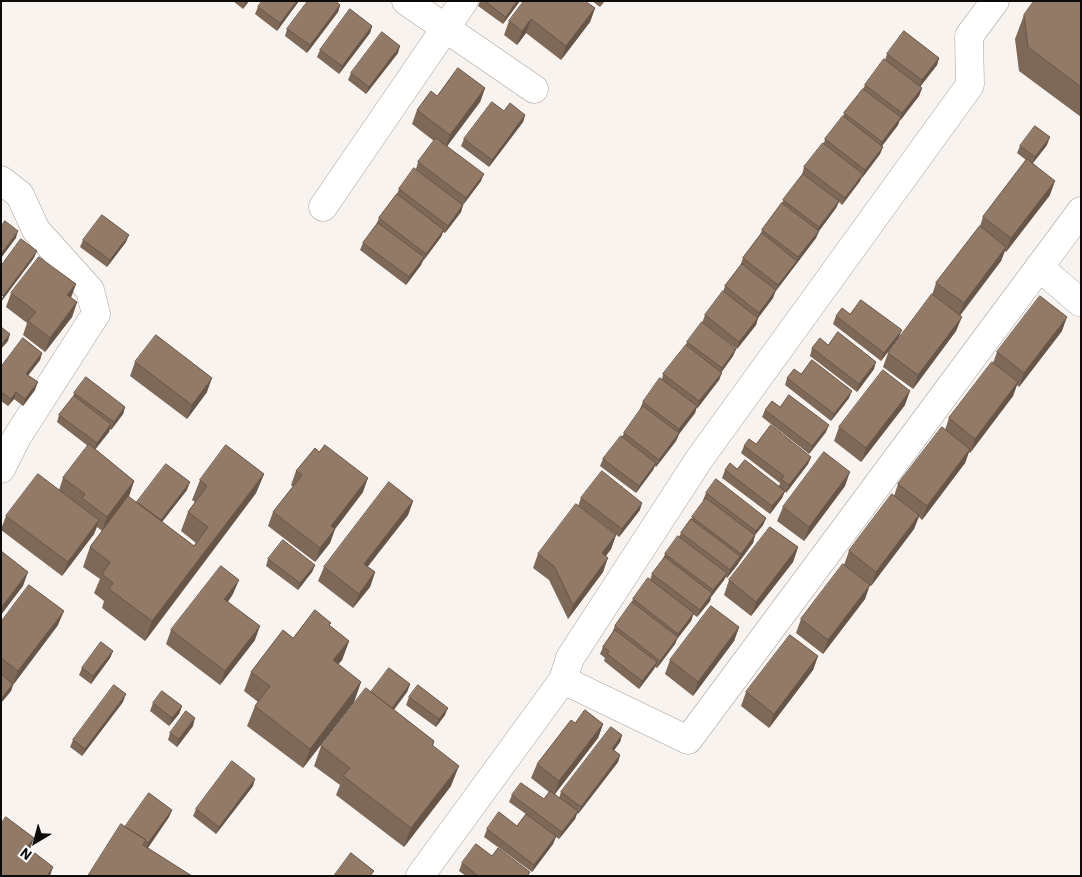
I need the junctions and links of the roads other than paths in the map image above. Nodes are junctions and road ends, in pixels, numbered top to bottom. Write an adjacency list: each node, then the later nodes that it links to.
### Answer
1 (406, 1): 4 (street)
2 (464, 1): 4 (street)
3 (995, 1): 13 (street)
4 (446, 28): 5 (street); 7 (street)
5 (534, 89)
6 (1, 180): 11 (street)
7 (323, 208)
8 (1081, 211): 9 (street)
9 (1039, 267): 10 (street); 13 (street)
10 (1080, 302)
11 (9, 431): 12 (street)
12 (1, 469)
13 (563, 680): 14 (street)
14 (420, 876)

